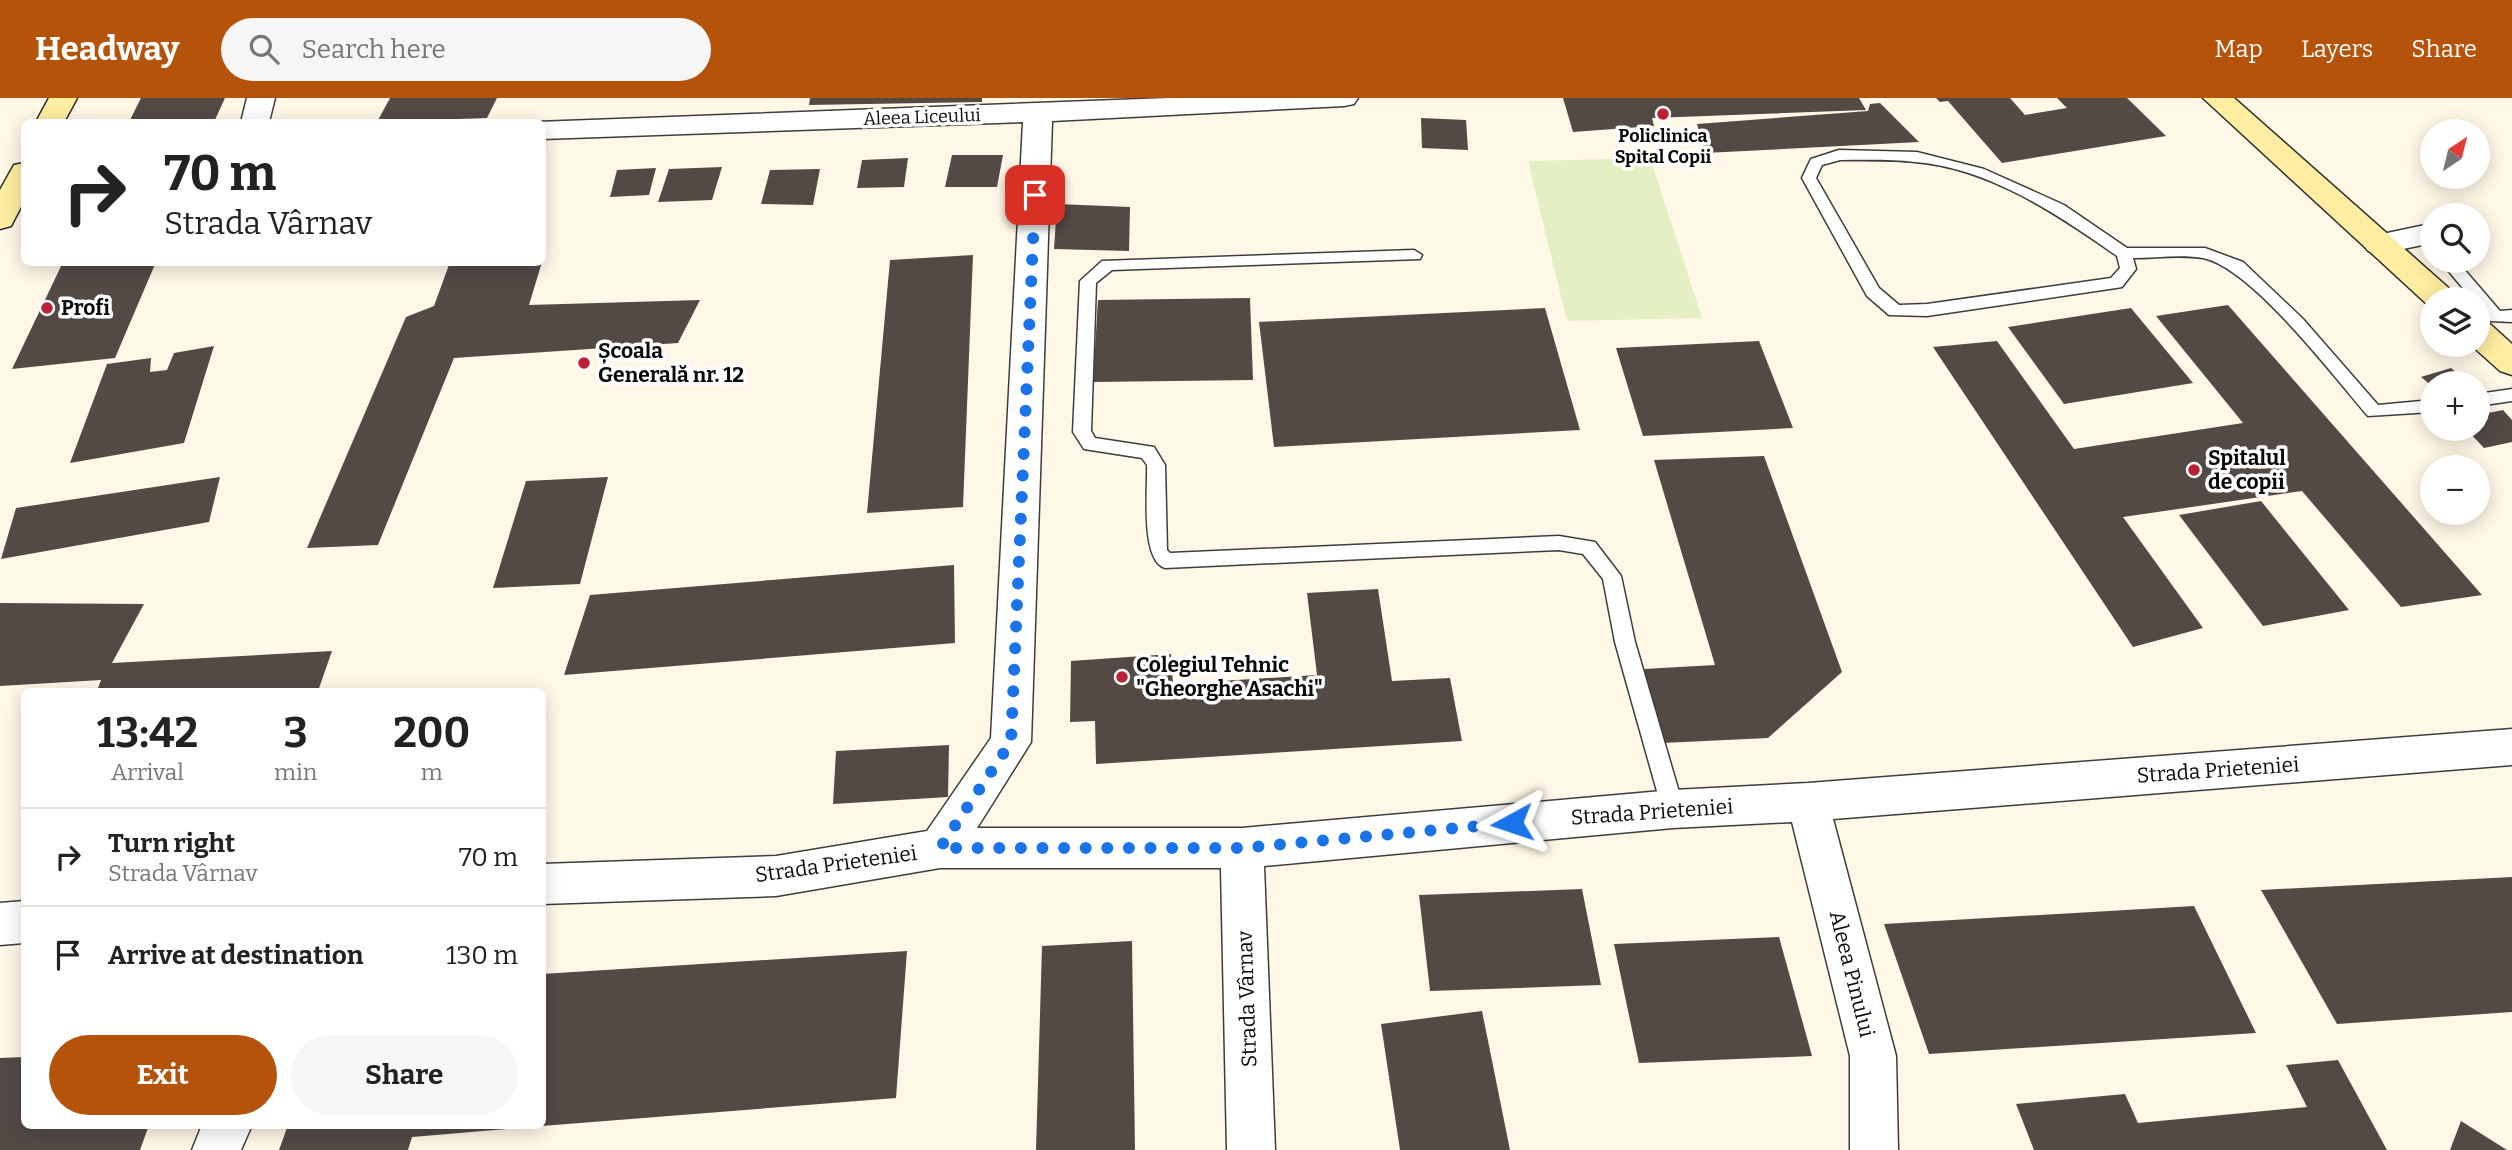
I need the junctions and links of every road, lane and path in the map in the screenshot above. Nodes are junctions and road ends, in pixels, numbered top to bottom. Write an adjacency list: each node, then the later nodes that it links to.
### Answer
1 (63, 98): 7 (main road)
2 (261, 98): 8 (street)
3 (1344, 98): 6 (street, Aleea Liceului)
4 (2217, 98): 13 (main road)
5 (993, 106): 6 (street, Aleea Liceului); 9 (street, Aleea Liceului)
6 (1038, 113): 27 (street)
7 (52, 119)
8 (256, 119)
9 (546, 130)
10 (21, 178): 11 (main road)
11 (0, 219)
12 (2420, 240): 13 (street)
13 (2379, 244): 17 (main road)
14 (2124, 253): 14 (lane); 23 (lane)
15 (1414, 255): 26 (lane)
16 (2458, 273): 18 (lane)
17 (2427, 287)
18 (2512, 316)
19 (2490, 343): 20 (main road)
20 (2512, 363)
21 (2512, 394): 22 (lane)
22 (2490, 398)
23 (2420, 407)
24 (2512, 747): 25 (street, Strada Prieteniei)
25 (1808, 802): 26 (street, Strada Prieteniei); 35 (street, Aleea Pinului)
26 (1674, 808): 28 (street, Strada Prieteniei)
27 (940, 848): 28 (street, Strada Prieteniei); 29 (street, Strada Prieteniei)
28 (1242, 848): 34 (street, Strada Vârnav)
29 (546, 884)
30 (21, 922): 31 (street)
31 (0, 924)
32 (226, 1129): 33 (street)
33 (216, 1150)
34 (1251, 1150)
35 (1874, 1150)

